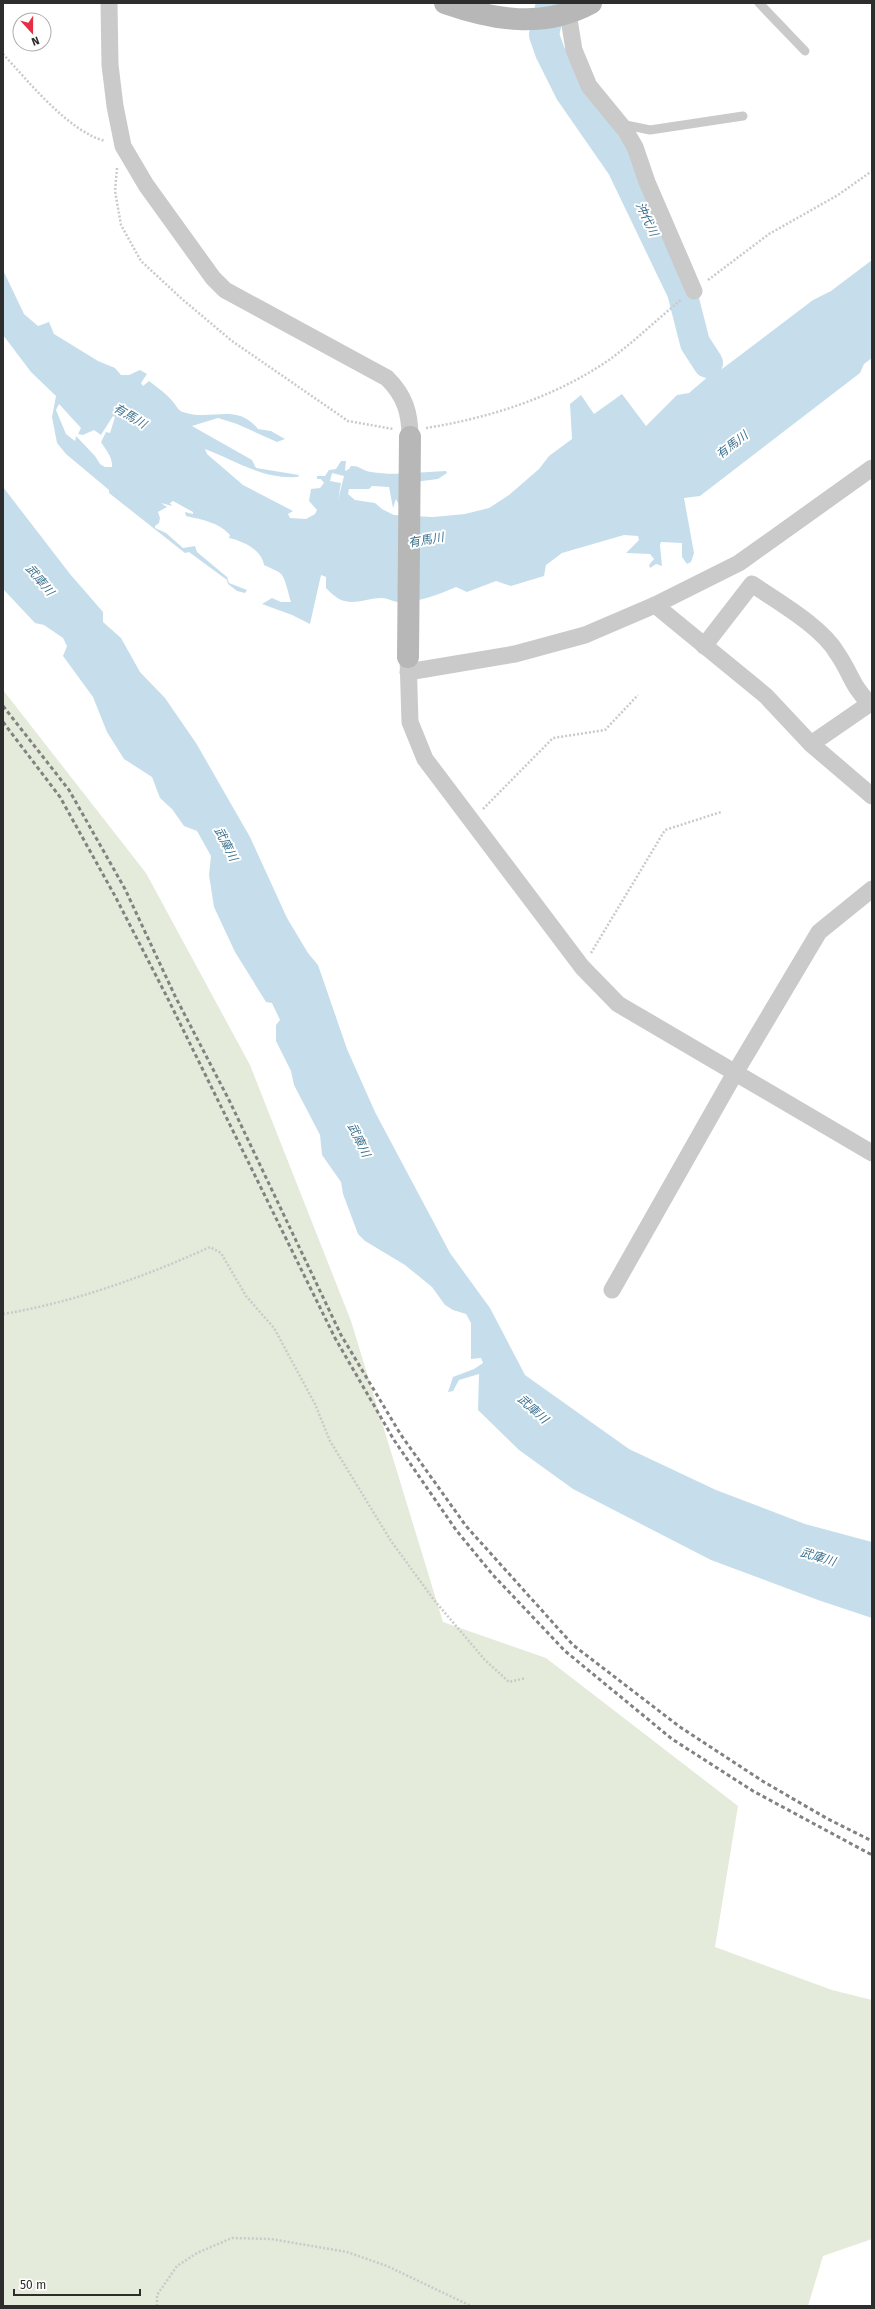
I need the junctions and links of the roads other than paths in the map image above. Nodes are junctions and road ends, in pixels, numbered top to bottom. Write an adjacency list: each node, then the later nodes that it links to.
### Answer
1 (109, 3): 10 (street)
2 (445, 3): 5 (street)
3 (590, 3): 5 (street)
4 (759, 3): 6 (lane)
5 (567, 10): 8 (street)
6 (805, 51)
7 (743, 116): 8 (lane)
8 (619, 124): 9 (street)
9 (691, 292)
10 (410, 438): 14 (street)
11 (872, 468): 12 (street)
12 (655, 605): 13 (street); 14 (street)
13 (704, 646): 15 (street); 16 (street)
14 (408, 664): 19 (street)
15 (871, 703): 16 (street)
16 (811, 744): 17 (street)
17 (872, 796)
18 (872, 889): 19 (street)
19 (735, 1073): 20 (street); 21 (street)
20 (872, 1154)
21 (612, 1290)

